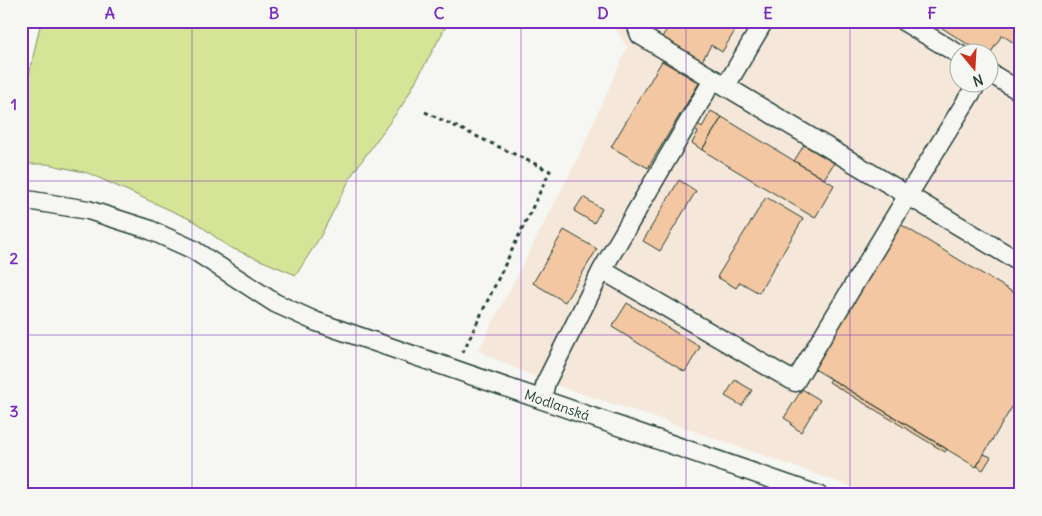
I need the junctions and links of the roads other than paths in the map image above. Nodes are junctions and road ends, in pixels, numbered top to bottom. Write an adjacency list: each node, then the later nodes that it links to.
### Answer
1 (636, 21): 6 (street)
2 (764, 21): 6 (street)
3 (903, 21): 4 (street)
4 (950, 49)
5 (1000, 79): 8 (street)
6 (720, 83): 9 (street); 12 (street)
7 (972, 92): 9 (street)
8 (1021, 92)
9 (908, 195): 11 (street); 12 (street)
10 (21, 199): 13 (street, Modlanská)
11 (1021, 263)
12 (602, 270): 13 (street)
13 (542, 399): 14 (street, Modlanská)
14 (818, 495)

